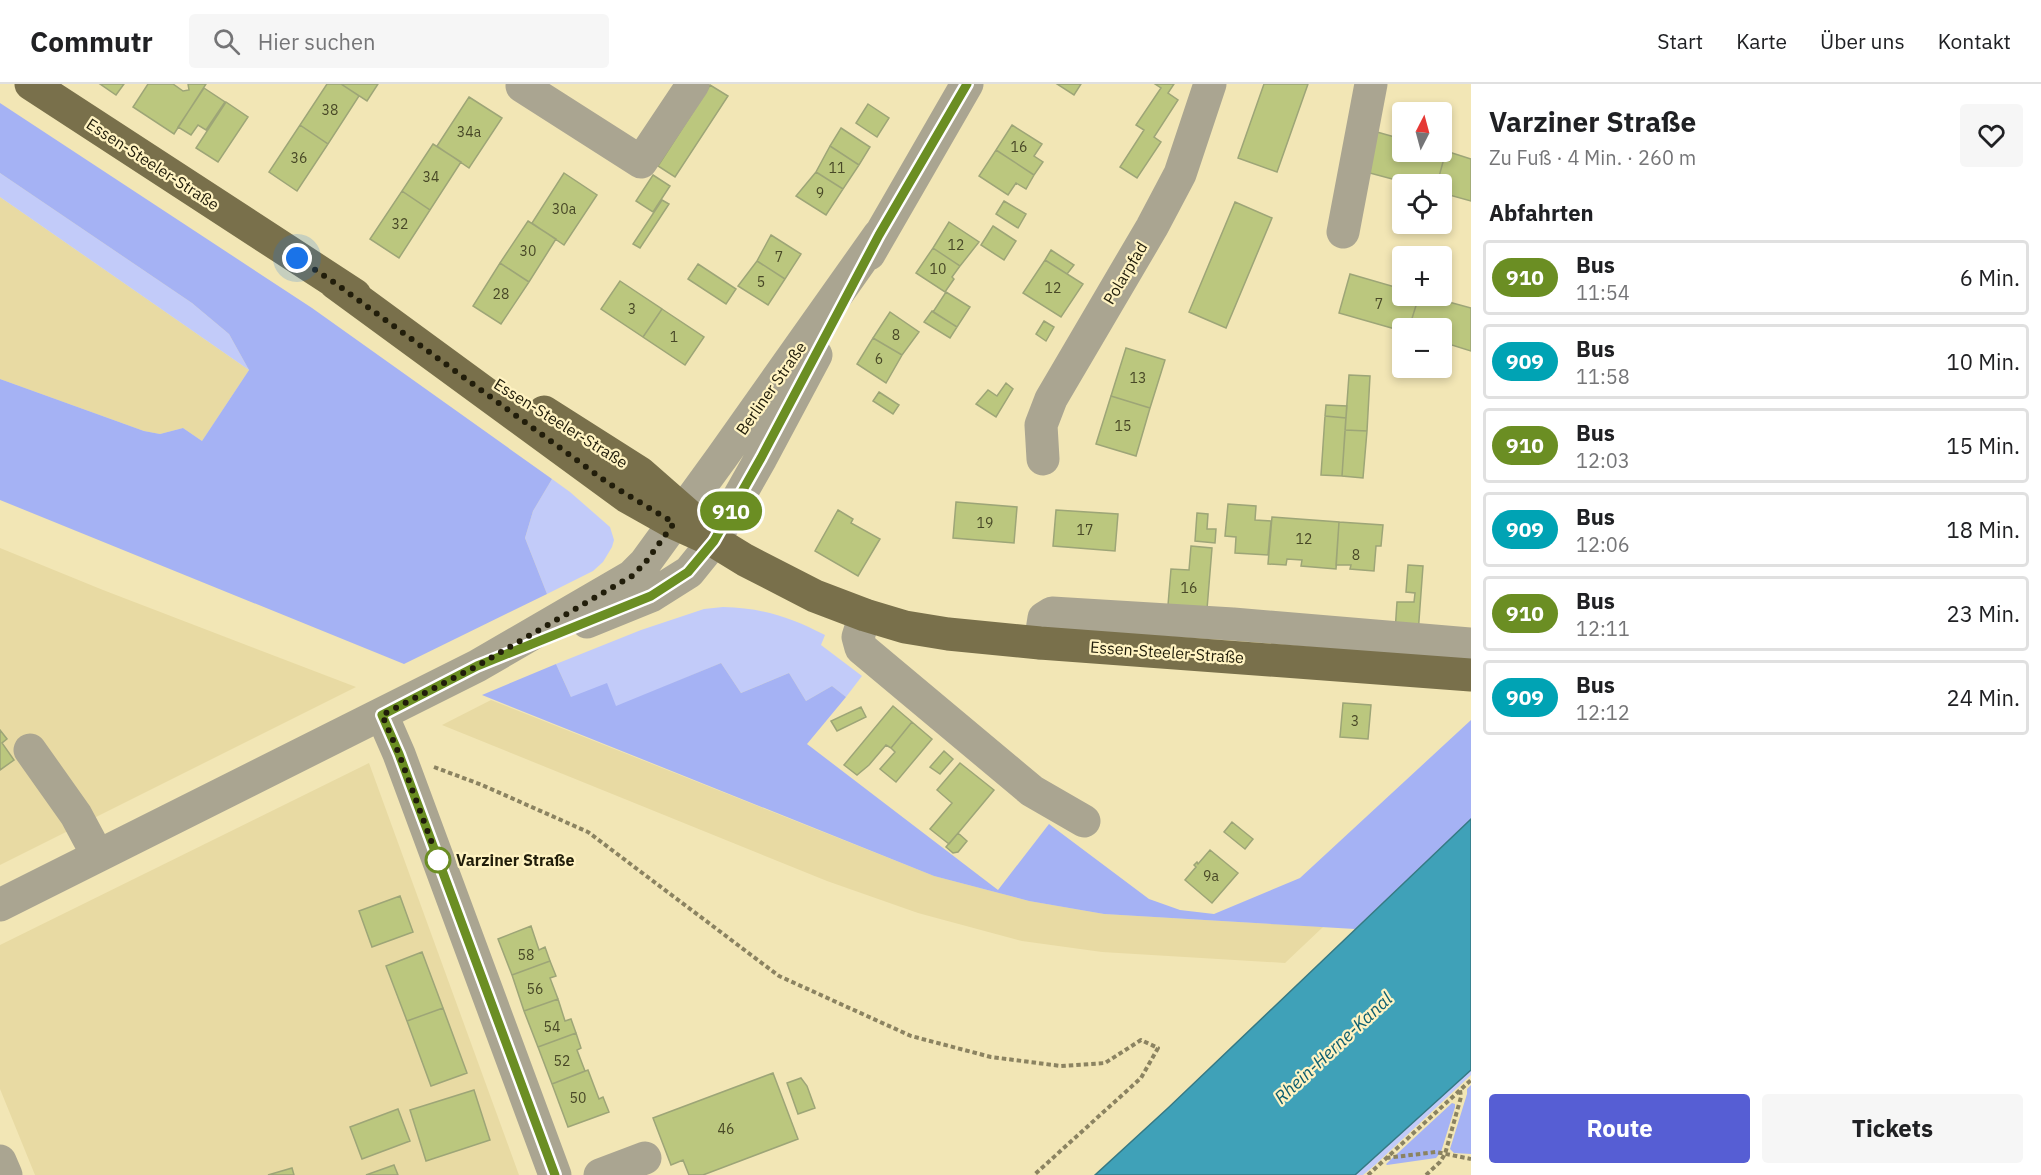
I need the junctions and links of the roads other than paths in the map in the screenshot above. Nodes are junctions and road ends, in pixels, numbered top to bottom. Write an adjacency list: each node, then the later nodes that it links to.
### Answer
1 (31, 84): 10 (main road, Essen-Steeler-Straße)
2 (693, 84): 6 (street)
3 (967, 84): 8 (street, Berliner Straße)
4 (1210, 84): 9 (street, Polarpfad)
5 (1371, 84): 7 (street)
6 (522, 86)
7 (1343, 232)
8 (879, 235): 10 (street, Berliner Straße); 11 (street, Berliner Straße)
9 (1043, 459)
10 (679, 516): 11 (main road, Essen-Steeler-Straße); 15 (street)
11 (714, 541): 12 (main road, Essen-Steeler-Straße); 15 (street)
12 (865, 615): 13 (main road, Essen-Steeler-Straße); 19 (street)
13 (1041, 643): 14 (street); 16 (main road, Essen-Steeler-Straße)
14 (1471, 644)
15 (477, 666): 17 (street)
16 (1471, 675)
17 (382, 715): 20 (street); 25 (street)
18 (30, 750): 20 (street)
19 (1084, 821)
20 (98, 856): 21 (street)
21 (0, 905)
22 (645, 1158): 26 (street)
23 (0, 1161): 24 (street)
24 (6, 1175)
25 (555, 1175)
26 (600, 1175)

